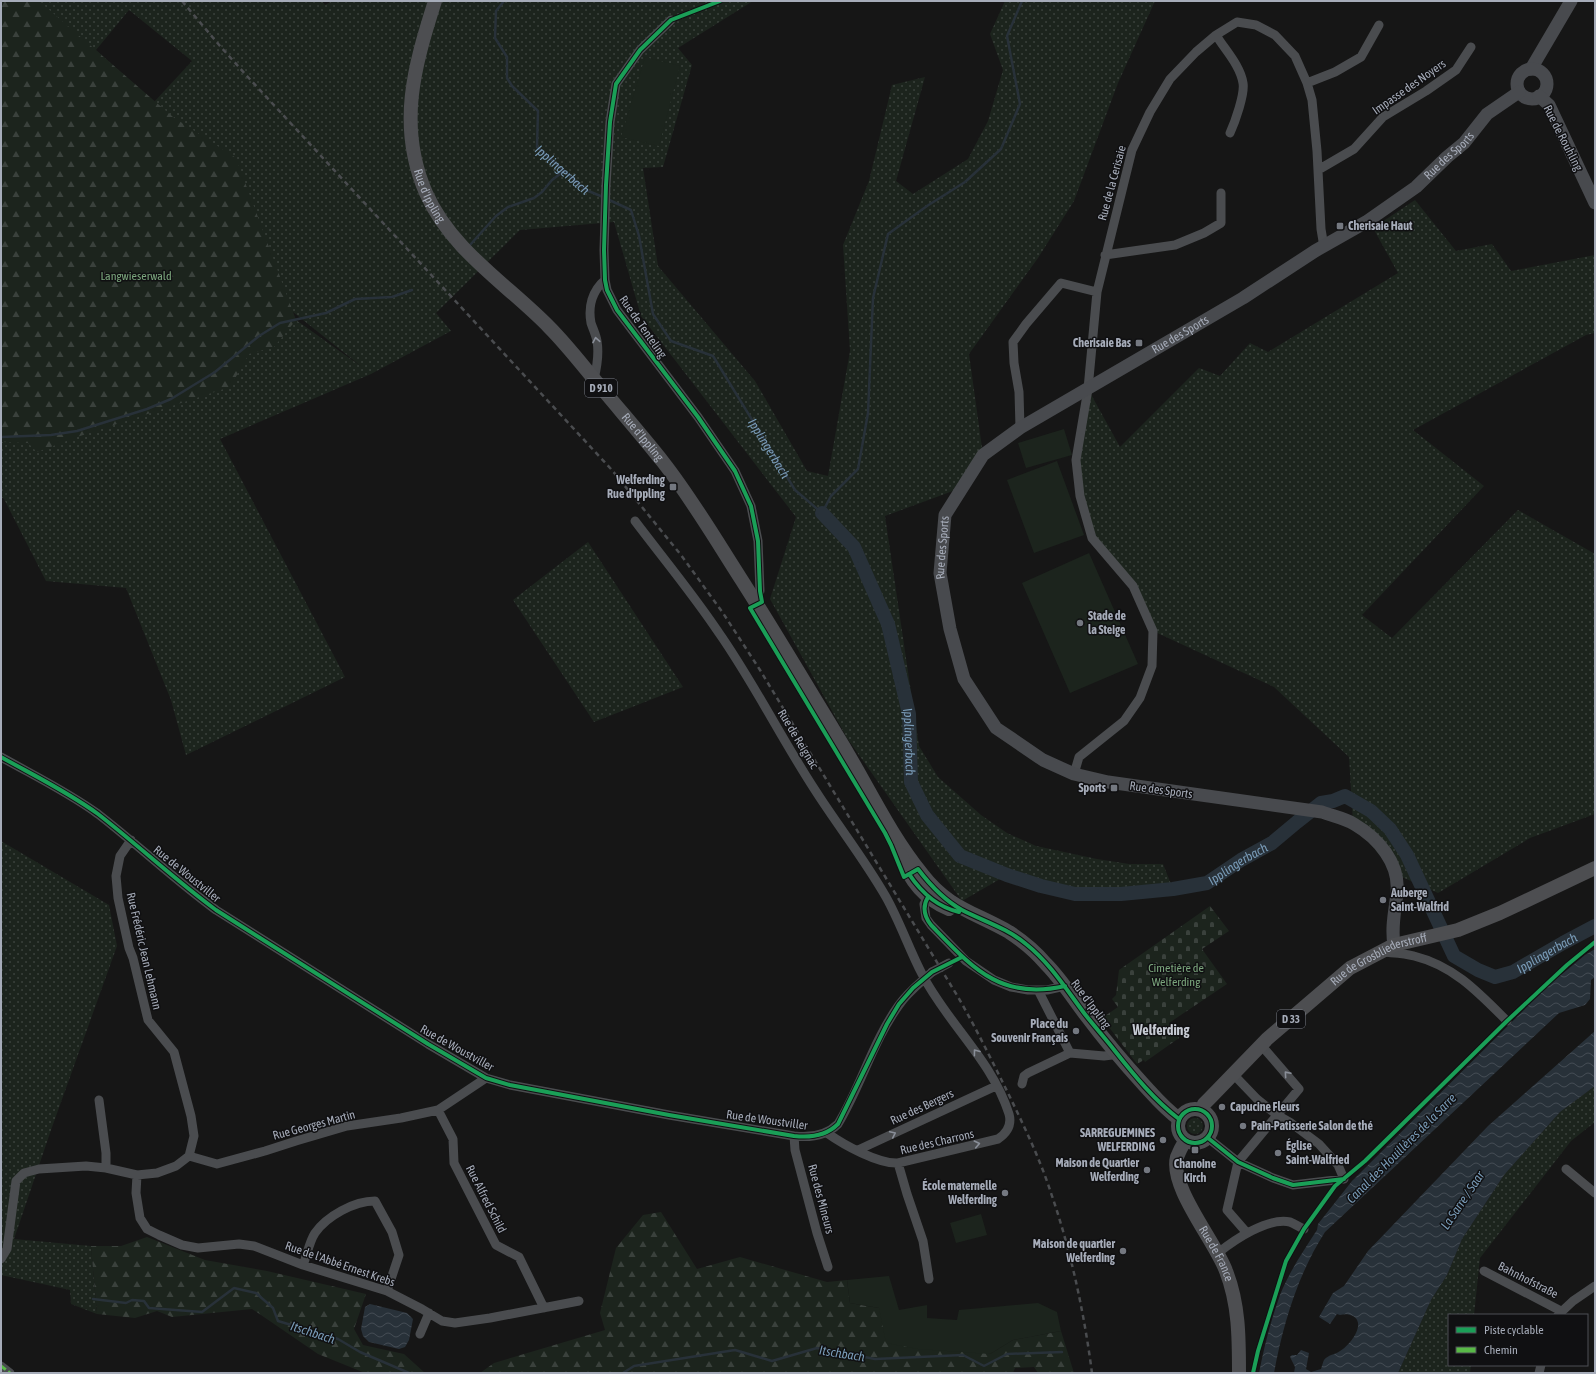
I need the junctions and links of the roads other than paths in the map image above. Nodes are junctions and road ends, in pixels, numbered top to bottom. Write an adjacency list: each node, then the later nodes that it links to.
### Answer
1 (435, 1): 21 (main road, Rue d'Ippling / D 910)
2 (1571, 1): 6 (street)
3 (671, 20): 19 (street, Rue de Tenteling)
4 (1379, 25): 10 (street)
5 (1216, 35): 10 (street, Rue de la Cerisaie); 13 (street); 18 (street, Rue de la Cerisaie)
6 (1550, 35): 8 (street); 9 (street)
7 (1470, 47): 14 (street, Impasse des Noyers)
8 (1531, 69): 9 (street); 11 (street)
9 (1543, 74): 12 (street)
10 (1307, 83): 14 (street, Rue de la Cerisaie)
11 (1519, 92): 12 (street); 17 (street, Rue des Sports)
12 (1539, 96): 16 (street, Rue de Rouhling)
13 (1230, 133)
14 (1318, 170): 17 (street, Rue de la Cerisaie)
15 (1221, 193): 18 (street)
16 (1595, 203)
17 (1324, 247): 22 (street, Rue des Sports)
18 (1105, 255): 20 (street, Rue de la Cerisaie)
19 (605, 280): 21 (street, one-way to 19); 25 (street, Rue de Tenteling)
20 (1097, 292): 22 (street, Rue de la Cerisaie); 23 (street)
21 (594, 379): 25 (main road, Rue d'Ippling / D 910)
22 (1088, 389): 23 (street, Rue des Sports); 27 (street, Rue de la Cerisaie)
23 (1020, 428): 27 (street, Rue des Sports)
24 (635, 521): 34 (street, Rue de Reignac)
25 (752, 598): 30 (main road, Rue d'Ippling / D 910)
26 (1, 757): 28 (street, Rue de Woustviller)
27 (1074, 774): 31 (street, Rue des Sports)
28 (131, 840): 42 (street, Rue de Woustviller); 55 (street, Rue Frédéric Jean Lehmann)
29 (1595, 868): 31 (main road, Rue de Grosbliederstroff / D 33)
30 (931, 893): 33 (street); 35 (main road, Rue d'Ippling / D 910)
31 (1394, 945): 32 (main road, Rue de Grosbliederstroff / D 33)
32 (1381, 952): 37 (street); 38 (main road, Rue de Grosbliederstroff / D 33)
33 (962, 957): 34 (street, bridge); 36 (street)
34 (925, 979): 44 (street, Rue de Reignac, one-way to 34); 50 (street)
35 (1065, 986): 36 (street); 40 (main road, Rue d'Ippling / D 910)
36 (1038, 990): 39 (street)
37 (1507, 1021)
38 (1261, 1045): 41 (main road, Rue de Grosbliederstroff / D 33); 48 (street, one-way to 38)
39 (1070, 1053): 40 (street); 43 (street)
40 (1116, 1053): 49 (main road, Rue d'Ippling / D 910)
41 (1233, 1074): 47 (main road, Rue de Grosbliederstroff / D 33); 48 (street)
42 (486, 1078): 46 (street, Rue Georges Martin); 51 (street, Rue de Woustviller)
43 (1022, 1084)
44 (996, 1086): 54 (street, Rue des Bergers, one-way to 44); 57 (street, Rue des Charrons, one-way to 44)
45 (99, 1100): 58 (street)
46 (438, 1110): 55 (street, Rue Georges Martin); 73 (street, Rue Alfred Schild)
47 (1202, 1110): 49 (main road); 52 (main road)
48 (1277, 1116): 56 (street); 56 (street)
49 (1179, 1119): 53 (main road)
50 (827, 1133): 51 (street, Rue de Woustviller); 54 (street, Rue des Charrons)
51 (794, 1136): 67 (street, Rue des Mineurs)
52 (1208, 1138): 53 (main road); 56 (street)
53 (1185, 1141): 64 (main road, Rue de France)
54 (858, 1150): 57 (street, Rue des Charrons)
55 (189, 1156): 60 (street)
56 (1238, 1162): 63 (street)
57 (898, 1163): 69 (street)
58 (106, 1168): 60 (street); 65 (street)
59 (1566, 1169): 61 (street)
60 (137, 1175): 66 (street, Rue de l'Abbé Ernest Krebs)
61 (1595, 1193)
62 (1304, 1229): 63 (street)
63 (1247, 1233): 64 (street)
64 (1218, 1253): 79 (main road, Rue de France)
65 (1, 1259)
66 (303, 1265): 71 (street, Rue de l'Abbé Ernest Krebs); 71 (street)
67 (828, 1267)
68 (1484, 1271): 75 (street, Bahnhofstraße)
69 (929, 1279)
70 (1595, 1286): 75 (street, Bahnhofstraße)
71 (387, 1291): 74 (street, Rue de l'Abbé Ernest Krebs)
72 (579, 1301): 73 (street, Rue de l'Abbé Ernest Krebs)
73 (544, 1308): 74 (street, Rue de l'Abbé Ernest Krebs)
74 (429, 1313): 76 (street)
75 (1560, 1313)
76 (420, 1334)
77 (1, 1366): 78 (street)
78 (10, 1373)
79 (1239, 1373)

